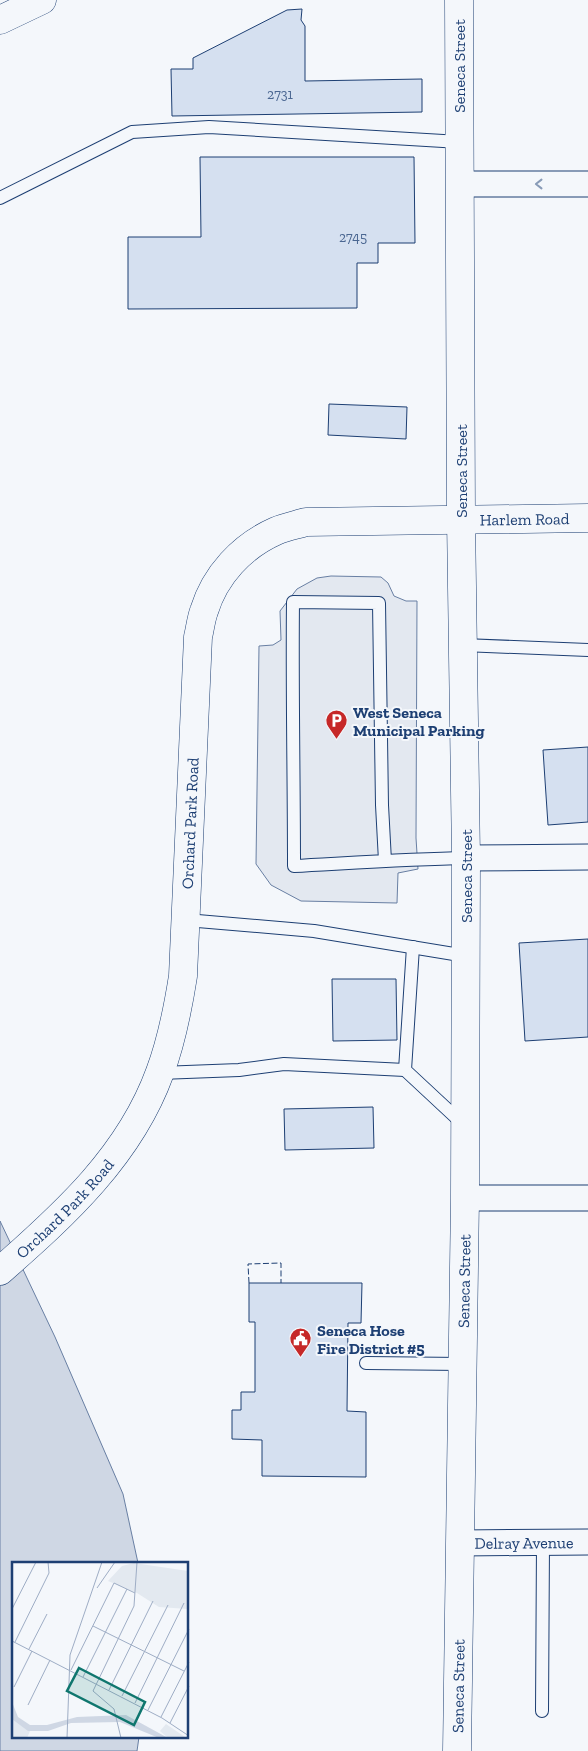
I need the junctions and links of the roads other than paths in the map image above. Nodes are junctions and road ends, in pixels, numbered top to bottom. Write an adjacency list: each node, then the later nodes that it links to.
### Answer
1 (42, 0): 3 (main road)
2 (459, 0): 4 (main road, Seneca Street)
3 (0, 20)
4 (460, 142): 5 (main road, Seneca Street); 7 (lane)
5 (460, 184): 6 (street, one-way to 5); 9 (main road, Seneca Street)
6 (588, 184)
7 (0, 198)
8 (588, 518): 9 (main road, Harlem Road)
9 (461, 519): 10 (main road, Seneca Street); 15 (main road, Orchard Park Road)
10 (463, 645): 11 (lane); 13 (main road, Seneca Street)
11 (588, 650)
12 (588, 857): 13 (street)
13 (466, 858): 14 (lane); 17 (main road, Seneca Street)
14 (385, 861): 14 (lane)
15 (186, 920): 16 (lane); 19 (main road, Orchard Park Road)
16 (413, 947): 17 (lane); 18 (lane)
17 (466, 956): 20 (main road, Seneca Street)
18 (405, 1070): 19 (lane); 20 (lane)
19 (160, 1073): 23 (main road, Orchard Park Road)
20 (465, 1126): 21 (main road, Seneca Street)
21 (465, 1198): 22 (street); 25 (main road, Seneca Street)
22 (588, 1198)
23 (0, 1271)
24 (366, 1363): 25 (lane)
25 (462, 1364): 27 (main road, Seneca Street)
26 (588, 1542): 28 (street, Delray Avenue)
27 (460, 1543): 28 (street, Delray Avenue); 30 (main road, Seneca Street)
28 (543, 1543): 29 (lane)
29 (542, 1712)
30 (458, 1751)

